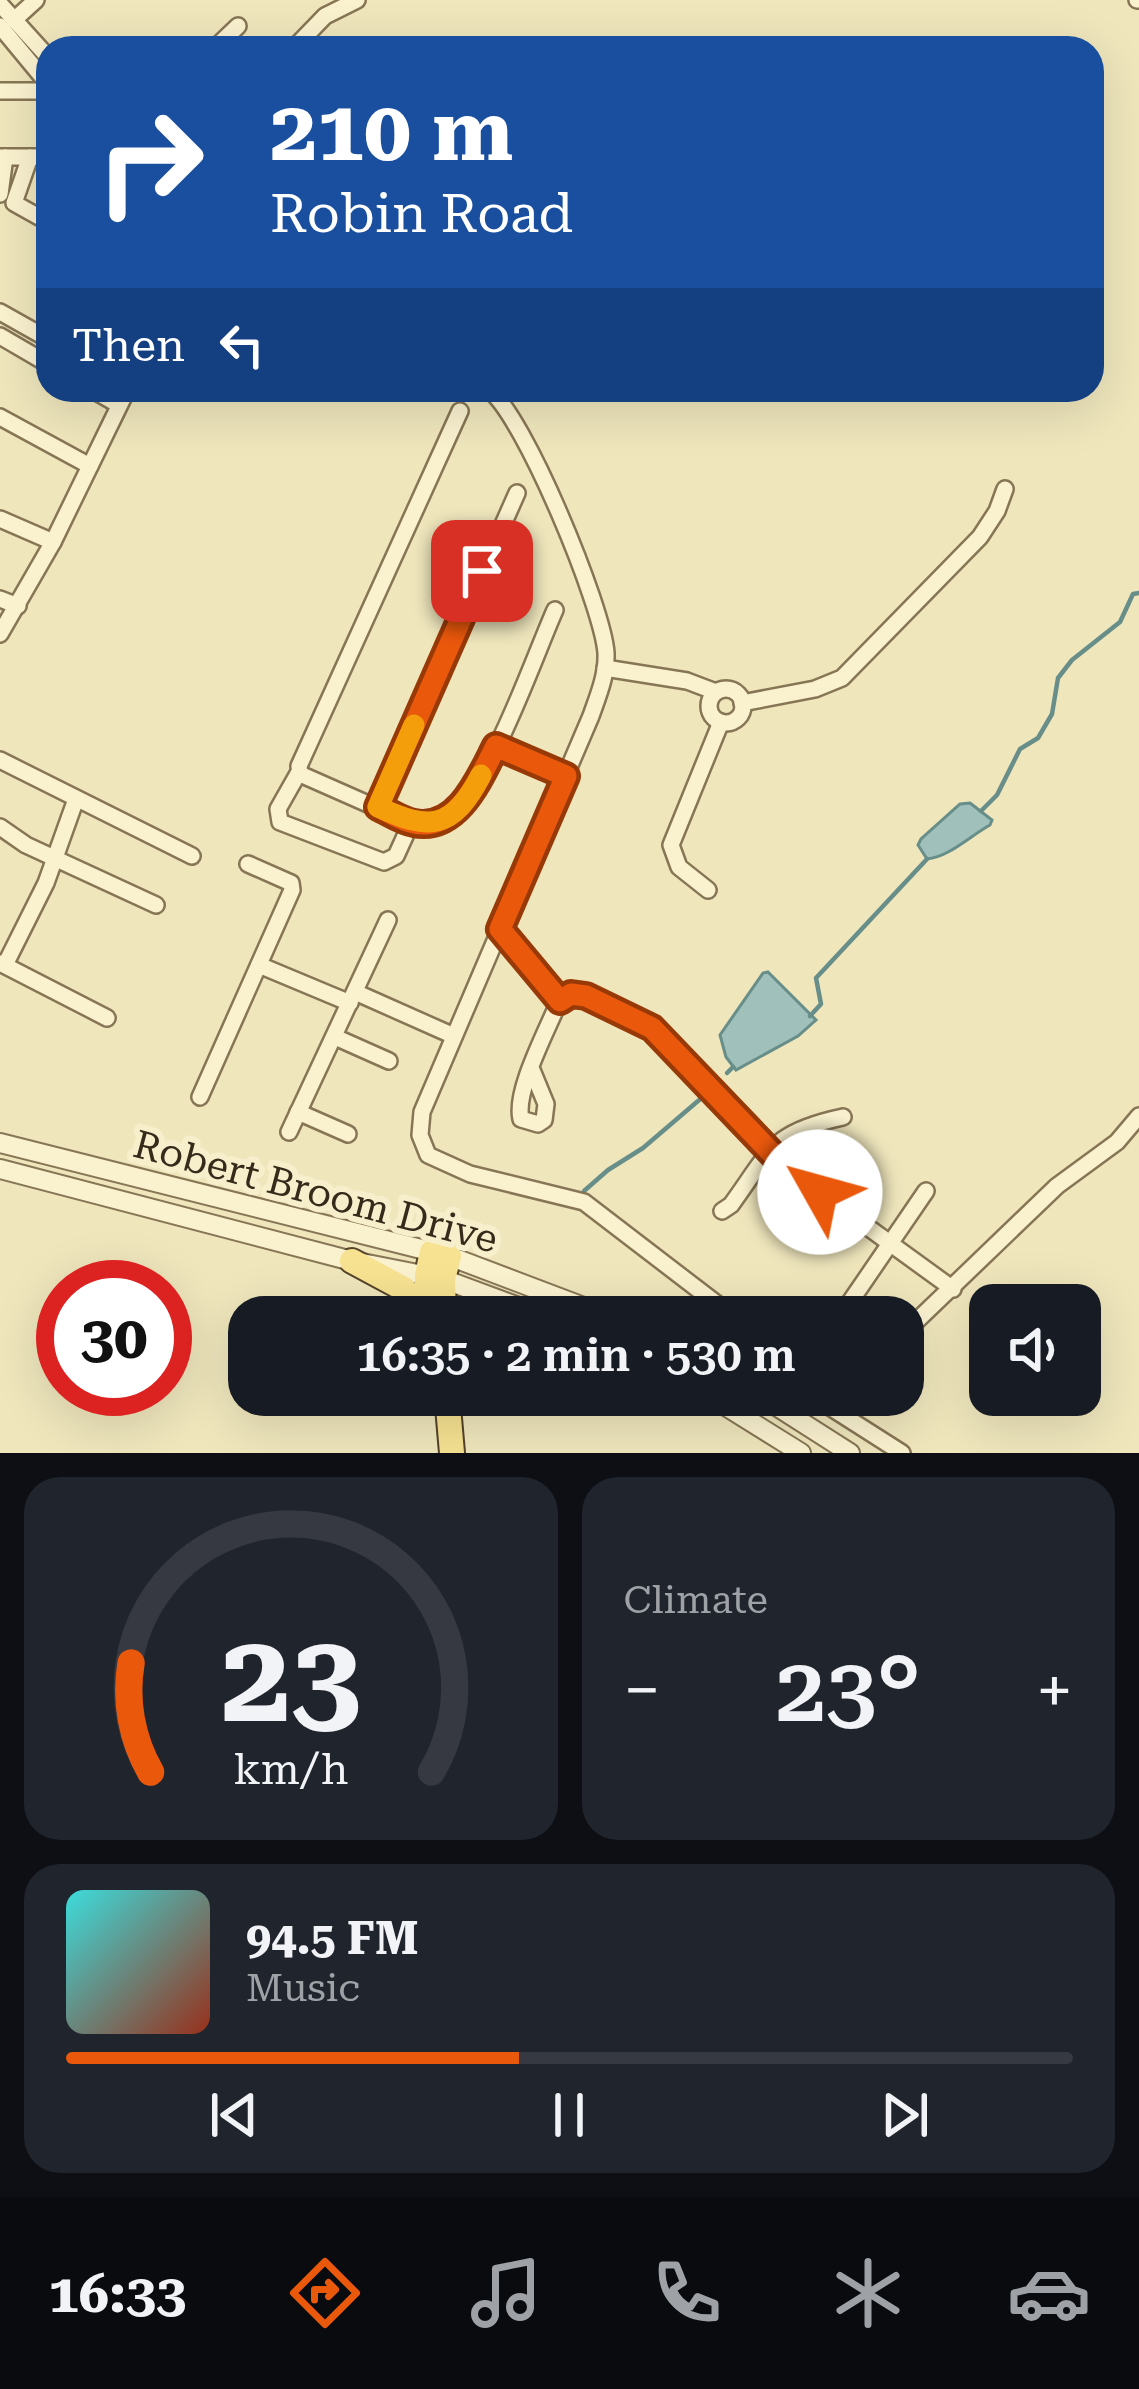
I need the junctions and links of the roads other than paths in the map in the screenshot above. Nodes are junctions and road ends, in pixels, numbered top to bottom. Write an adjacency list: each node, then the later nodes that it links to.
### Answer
1 (36, 0): 5 (street)
2 (357, 0): 7 (street)
3 (0, 4): 5 (street)
4 (238, 26): 6 (street)
5 (5, 27): 8 (street); 9 (street)
6 (228, 36)
7 (306, 36)
8 (36, 49)
9 (36, 71)
10 (36, 89): 11 (street)
11 (0, 91)
12 (3, 157): 13 (street); 15 (street)
13 (30, 157): 14 (street); 16 (street)
14 (36, 157)
15 (0, 194)
16 (36, 216)
17 (0, 312): 18 (street)
18 (36, 332)
19 (0, 336): 20 (street)
20 (36, 357)
21 (121, 402): 25 (street)
22 (500, 402): 34 (street)
23 (460, 411): 40 (street)
24 (0, 417): 25 (street)
25 (90, 466): 29 (street)
26 (1005, 489): 36 (street)
27 (517, 493): 43 (street)
28 (0, 519): 29 (street)
29 (53, 542): 31 (street)
30 (0, 599): 31 (street)
31 (18, 606): 33 (street)
32 (555, 610): 38 (street)
33 (0, 634)
34 (605, 668): 35 (street); 41 (street)
35 (716, 692): 36 (street); 37 (street)
36 (742, 703): 37 (street)
37 (721, 722): 51 (street)
38 (496, 746): 41 (street); 44 (street)
39 (0, 760): 42 (street)
40 (299, 772): 43 (street); 44 (street)
41 (566, 776): 54 (street)
42 (76, 799): 48 (street); 49 (street)
43 (378, 807): 44 (street)
44 (411, 823)
45 (0, 827): 47 (street)
46 (0, 837): 47 (street)
47 (26, 844): 49 (street)
48 (192, 856)
49 (52, 857): 52 (street); 55 (street)
50 (248, 864): 56 (street)
51 (708, 890)
52 (156, 905)
53 (388, 920): 57 (street)
54 (500, 929): 58 (street); 60 (street)
55 (3, 964): 59 (street)
56 (259, 965): 57 (street); 64 (street)
57 (353, 998): 60 (street); 61 (street)
58 (560, 1001): 63 (street); 71 (street)
59 (107, 1018)
60 (454, 1036): 84 (street)
61 (335, 1037): 62 (street); 65 (street)
62 (389, 1061)
63 (532, 1070)
64 (200, 1096)
65 (298, 1112): 68 (street); 69 (street)
66 (1139, 1116): 78 (street)
67 (843, 1118): 71 (street)
68 (289, 1132)
69 (348, 1135)
70 (0, 1143): 77 (street, Robert Broom Drive)
71 (770, 1152): 74 (street); 75 (street)
72 (0, 1169): 76 (street, Robert Broom Drive)
73 (926, 1191): 75 (street)
74 (722, 1211)
75 (890, 1243): 78 (street); 85 (street)
76 (352, 1261): 77 (street, Robert Broom Drive); 79 (main road)
77 (438, 1265): 80 (main road); 81 (main road); 82 (street, Robert Broom Drive); 83 (street, Robert Broom Drive)
78 (953, 1289): 86 (street)
79 (408, 1296)
80 (431, 1296)
81 (442, 1296)
82 (503, 1296)
83 (541, 1296)
84 (707, 1296)
85 (854, 1296)
86 (924, 1315)
87 (433, 1416): 92 (main road)
88 (449, 1416): 93 (main road)
89 (742, 1416): 94 (street)
90 (792, 1416): 95 (street)
91 (847, 1416): 96 (street)
92 (436, 1453)
93 (452, 1453)
94 (801, 1453)
95 (850, 1453)
96 (902, 1453)

